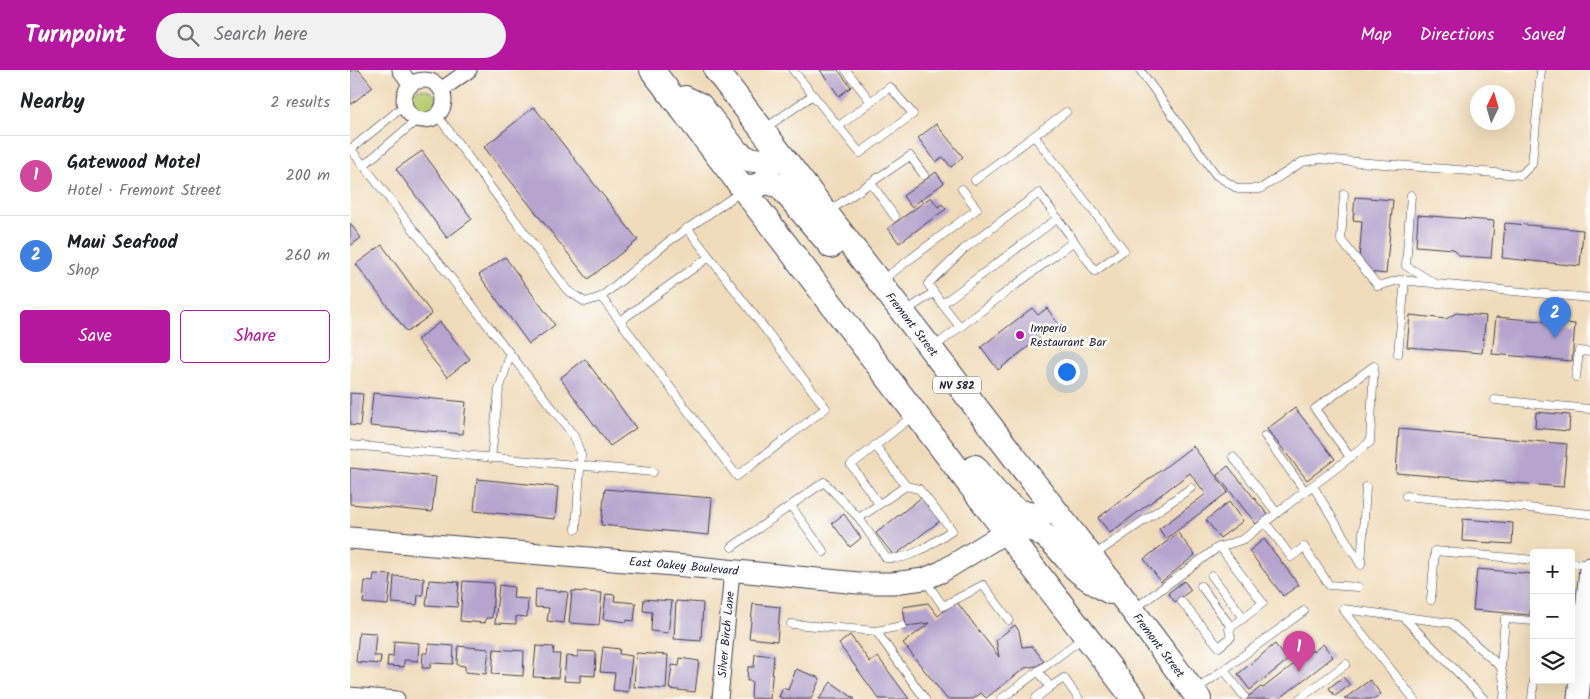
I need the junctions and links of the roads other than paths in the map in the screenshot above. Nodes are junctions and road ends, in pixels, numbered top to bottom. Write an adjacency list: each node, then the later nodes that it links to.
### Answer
1 (400, 70): 9 (street)
2 (469, 70): 10 (street)
3 (652, 70): 11 (main road)
4 (716, 70): 19 (main road, Fremont Street / NV 582)
5 (793, 70): 12 (lane)
6 (846, 70): 13 (lane)
7 (1140, 70): 8 (lane)
8 (1541, 70)
9 (411, 85): 10 (street); 14 (street)
10 (441, 90): 16 (street)
11 (671, 95): 22 (main road); 28 (main road)
12 (812, 95): 18 (lane); 19 (lane)
13 (871, 102): 18 (lane); 18 (lane)
14 (405, 105): 17 (street); 21 (lane)
15 (1066, 112): 20 (lane)
16 (437, 115): 17 (street); 41 (lane)
17 (418, 119): 23 (lane)
18 (839, 126)
19 (762, 130): 22 (main road, Fremont Street / NV 582)
20 (1034, 136): 25 (lane); 35 (lane)
21 (350, 149): 23 (lane)
22 (785, 160): 31 (main road, Fremont Street / NV 582)
23 (364, 165): 50 (lane)
24 (924, 175): 26 (lane)
25 (975, 180)
26 (871, 183): 31 (lane); 32 (lane)
27 (962, 189): 37 (lane)
28 (744, 190): 34 (lane); 37 (main road); 54 (main road)
29 (1344, 194): 38 (lane)
30 (1412, 195): 39 (lane)
31 (826, 213): 37 (main road, Fremont Street / NV 582)
32 (895, 217)
33 (1058, 218): 35 (lane); 40 (lane); 43 (lane)
34 (687, 228): 36 (lane); 41 (lane)
35 (1074, 241): 46 (lane)
36 (709, 257): 45 (lane); 45 (lane)
37 (872, 273): 44 (main road, Fremont Street / NV 582)
38 (1405, 280): 39 (lane); 49 (lane)
39 (1436, 284): 42 (lane)
40 (933, 293): 43 (lane); 44 (lane)
41 (602, 297): 45 (lane)
42 (1590, 298)
43 (942, 304): 46 (lane)
44 (903, 314): 47 (main road, Fremont Street / NV 582)
45 (620, 321)
46 (960, 327): 47 (lane)
47 (930, 350): 72 (main road, Fremont Street / NV 582)
48 (1590, 352): 51 (lane)
49 (1398, 354)
50 (510, 355): 60 (lane); 62 (lane)
51 (1576, 376)
52 (1495, 400): 53 (lane)
53 (1590, 409)
54 (916, 414): 56 (main road); 58 (lane)
55 (1264, 436): 68 (lane)
56 (936, 440): 72 (main road); 78 (main road)
57 (350, 445): 60 (lane)
58 (875, 445): 64 (lane); 70 (lane)
59 (1233, 457): 73 (lane)
60 (491, 458): 62 (lane)
61 (1350, 458): 61 (lane); 65 (lane)
62 (581, 465): 63 (lane); 77 (lane)
63 (653, 472)
64 (906, 486): 70 (lane); 75 (lane)
65 (1313, 486): 66 (lane); 68 (lane)
66 (1366, 487)
67 (1191, 488): 83 (lane)
68 (1305, 491): 73 (lane)
69 (1406, 496): 74 (lane)
70 (880, 504): 75 (lane)
71 (791, 506): 75 (lane); 81 (lane); 82 (lane)
72 (1054, 511): 83 (main road, Fremont Street / NV 582)
73 (1277, 513): 76 (lane)
74 (1590, 514)
75 (859, 518)
76 (1265, 522): 80 (lane); 91 (lane)
77 (576, 529)
78 (1006, 532): 89 (street, East Oakey Boulevard); 94 (main road); 106 (main road)
79 (350, 538): 87 (street, East Oakey Boulevard)
80 (1220, 546): 94 (lane); 98 (lane)
81 (732, 547)
82 (824, 552)
83 (1091, 558): 94 (main road, Fremont Street / NV 582)
84 (1530, 560): 92 (lane)
85 (1575, 564): 86 (lane)
86 (1590, 566): 95 (street)
87 (732, 570): 89 (street, East Oakey Boulevard); 118 (street, Silver Birch Lane)
88 (1212, 576): 98 (lane)
89 (924, 579): 99 (lane)
90 (1201, 586): 103 (lane)
91 (1358, 588)
92 (1431, 600)
93 (1182, 601): 103 (lane)
94 (1129, 606): 114 (main road, Fremont Street / NV 582)
95 (1579, 610): 105 (street)
96 (1304, 611): 109 (lane)
97 (1404, 617): 108 (lane); 124 (lane); 125 (lane)
98 (1244, 618): 103 (lane)
99 (1009, 620)
100 (1530, 621): 108 (lane)
101 (791, 624): 104 (lane)
102 (902, 626): 104 (lane)
103 (1230, 627)
104 (876, 630): 119 (lane)
105 (1587, 633): 128 (street)
106 (1086, 636): 110 (lane); 122 (main road)
107 (1346, 664): 123 (lane)
108 (1501, 667): 126 (lane)
109 (1224, 670): 114 (lane); 115 (lane)
110 (1038, 671): 112 (lane); 116 (lane)
111 (1534, 684): 127 (lane)
112 (1050, 687): 120 (lane); 121 (lane)
113 (350, 695): 117 (street)
114 (1196, 696)
115 (1244, 696)
116 (1004, 698)
117 (397, 699)
118 (720, 699)
119 (925, 699)
120 (1037, 699)
121 (1079, 699)
122 (1134, 699)
123 (1299, 699)
124 (1414, 699)
125 (1484, 699)
126 (1504, 699)
127 (1532, 699)
128 (1578, 699)

